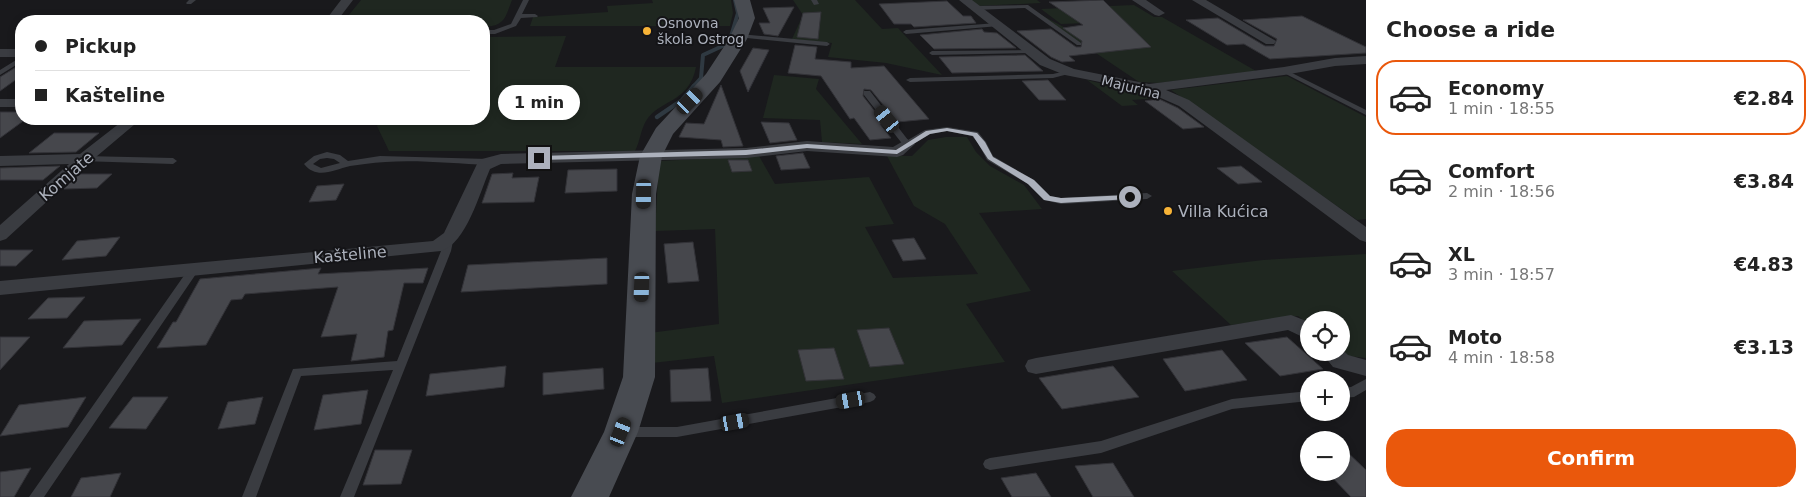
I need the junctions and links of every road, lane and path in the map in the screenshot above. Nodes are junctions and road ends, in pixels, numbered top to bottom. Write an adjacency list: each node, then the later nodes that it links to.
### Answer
1 (346, 0): 8 (street)
2 (526, 0): 9 (lane)
3 (742, 0): 14 (street)
4 (1138, 0): 7 (street)
5 (1198, 0): 15 (street)
6 (970, 4): 11 (street, Majurina); 17 (lane)
7 (1159, 13)
8 (335, 15)
9 (518, 16): 10 (lane); 12 (lane)
10 (535, 16)
11 (997, 25): 13 (lane); 18 (street, Majurina)
12 (490, 32)
13 (906, 32)
14 (739, 36): 16 (lane); 35 (street)
15 (1270, 41)
16 (827, 44)
17 (1079, 44)
18 (1031, 51): 19 (lane); 25 (street, Majurina)
19 (932, 52)
20 (0, 53): 21 (street)
21 (15, 53)
22 (1366, 60): 24 (street)
23 (15, 63): 26 (lane)
24 (1284, 71): 28 (street); 32 (lane)
25 (1070, 72): 27 (lane); 28 (street, Majurina)
26 (0, 73)
27 (910, 80)
28 (1149, 88): 43 (street, Majurina)
29 (866, 93): 34 (lane)
30 (15, 103): 31 (street)
31 (0, 104)
32 (1366, 113)
33 (126, 125): 36 (street, Komjate)
34 (908, 144): 35 (street); 41 (lane)
35 (651, 156): 39 (street); 56 (street)
36 (84, 159): 37 (street); 38 (lane); 42 (street, Komjate)
37 (0, 161)
38 (173, 161)
39 (488, 162): 40 (lane); 44 (street)
40 (346, 164)
41 (1147, 196)
42 (0, 235)
43 (1366, 236)
44 (448, 241): 45 (street, Kašteline); 49 (lane)
45 (194, 270): 46 (street, Kašteline); 58 (lane)
46 (0, 288)
47 (1300, 327): 50 (street)
48 (1341, 361): 51 (street)
49 (401, 365): 59 (lane); 60 (lane)
50 (1036, 366)
51 (1366, 368)
52 (1366, 384): 53 (lane)
53 (1350, 392)
54 (870, 397): 56 (lane)
55 (1300, 397): 57 (lane)
56 (621, 432): 61 (street)
57 (990, 464)
58 (36, 497)
59 (249, 497)
60 (346, 497)
61 (590, 497)

